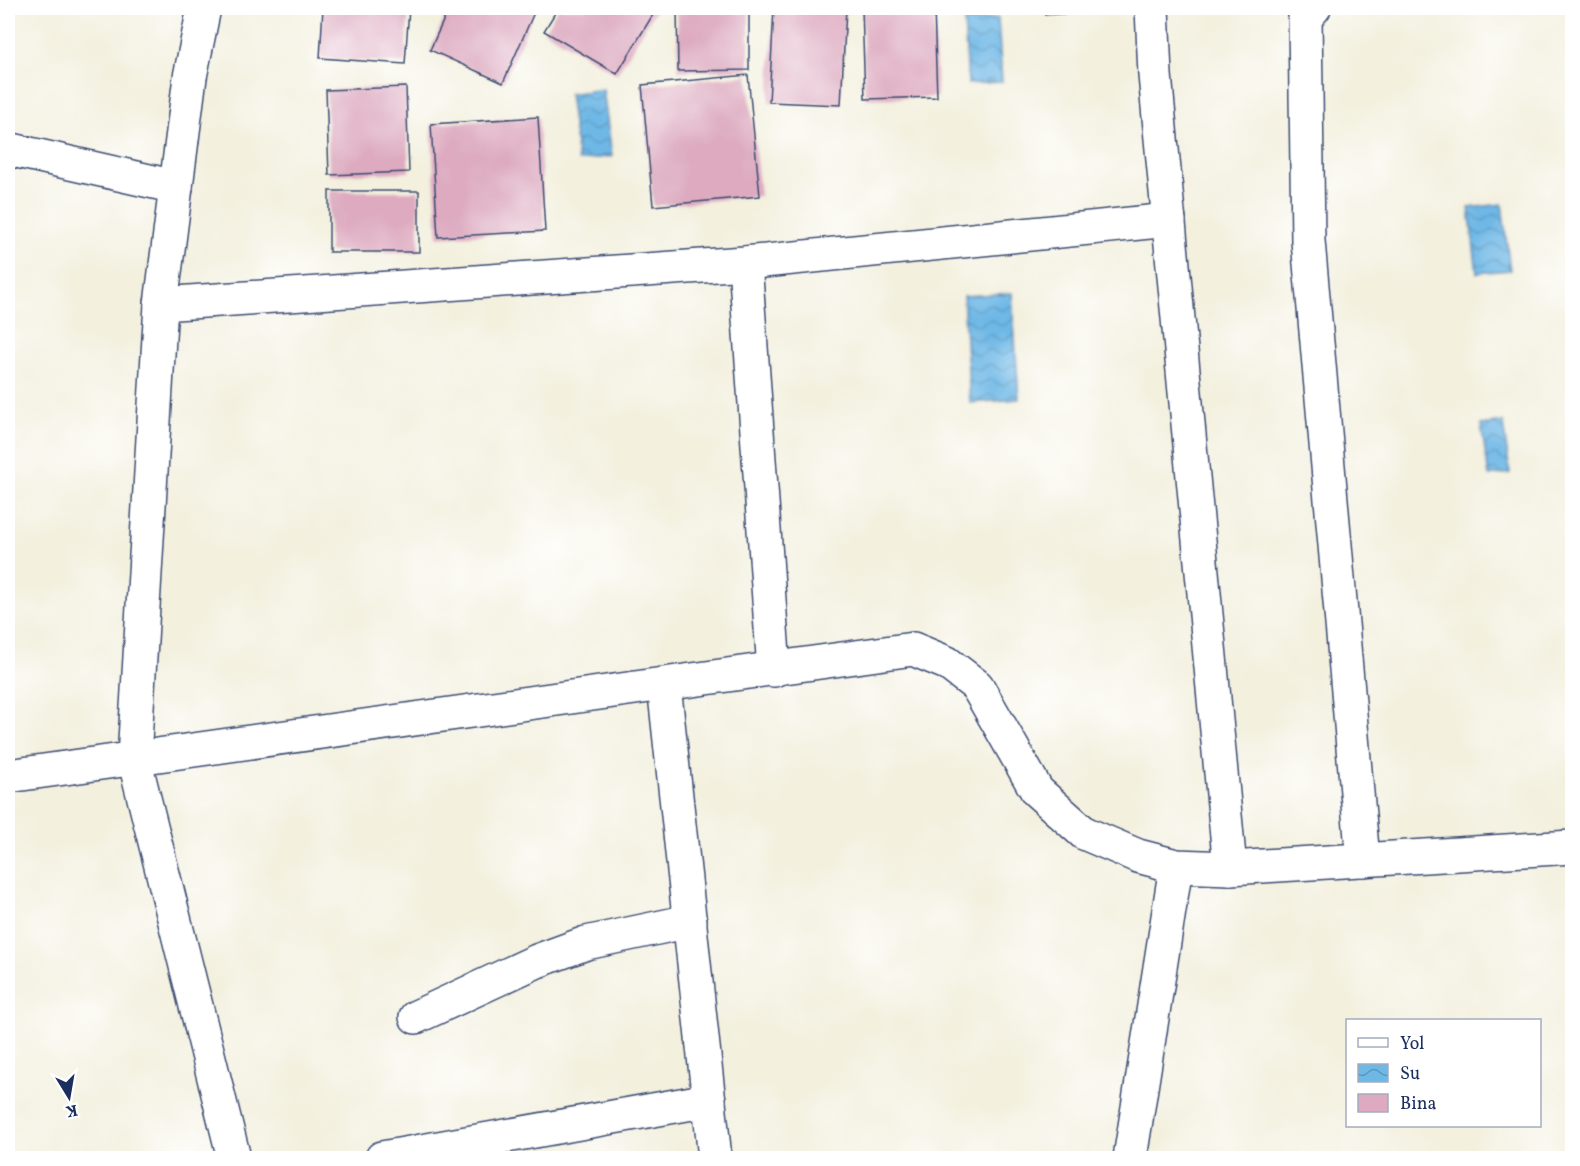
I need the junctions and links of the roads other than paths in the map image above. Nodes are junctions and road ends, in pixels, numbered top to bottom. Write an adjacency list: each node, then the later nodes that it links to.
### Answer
1 (204, 8): 5 (street)
2 (1152, 8): 6 (street)
3 (1314, 8): 14 (street)
4 (8, 149): 5 (street)
5 (176, 187): 8 (street)
6 (1169, 220): 7 (street); 16 (street)
7 (745, 264): 8 (street); 9 (street)
8 (161, 304): 11 (street)
9 (774, 670): 10 (street); 15 (street)
10 (664, 685): 11 (street); 17 (street)
11 (134, 758): 12 (street); 20 (street)
12 (8, 776)
13 (1572, 847): 14 (street)
14 (1363, 860): 16 (street)
15 (1176, 866): 16 (street); 23 (street)
16 (1230, 868)
17 (690, 921): 18 (street); 19 (street)
18 (416, 1017)
19 (709, 1100): 21 (street); 22 (street)
20 (234, 1158)
21 (382, 1158)
22 (715, 1158)
23 (1130, 1158)

